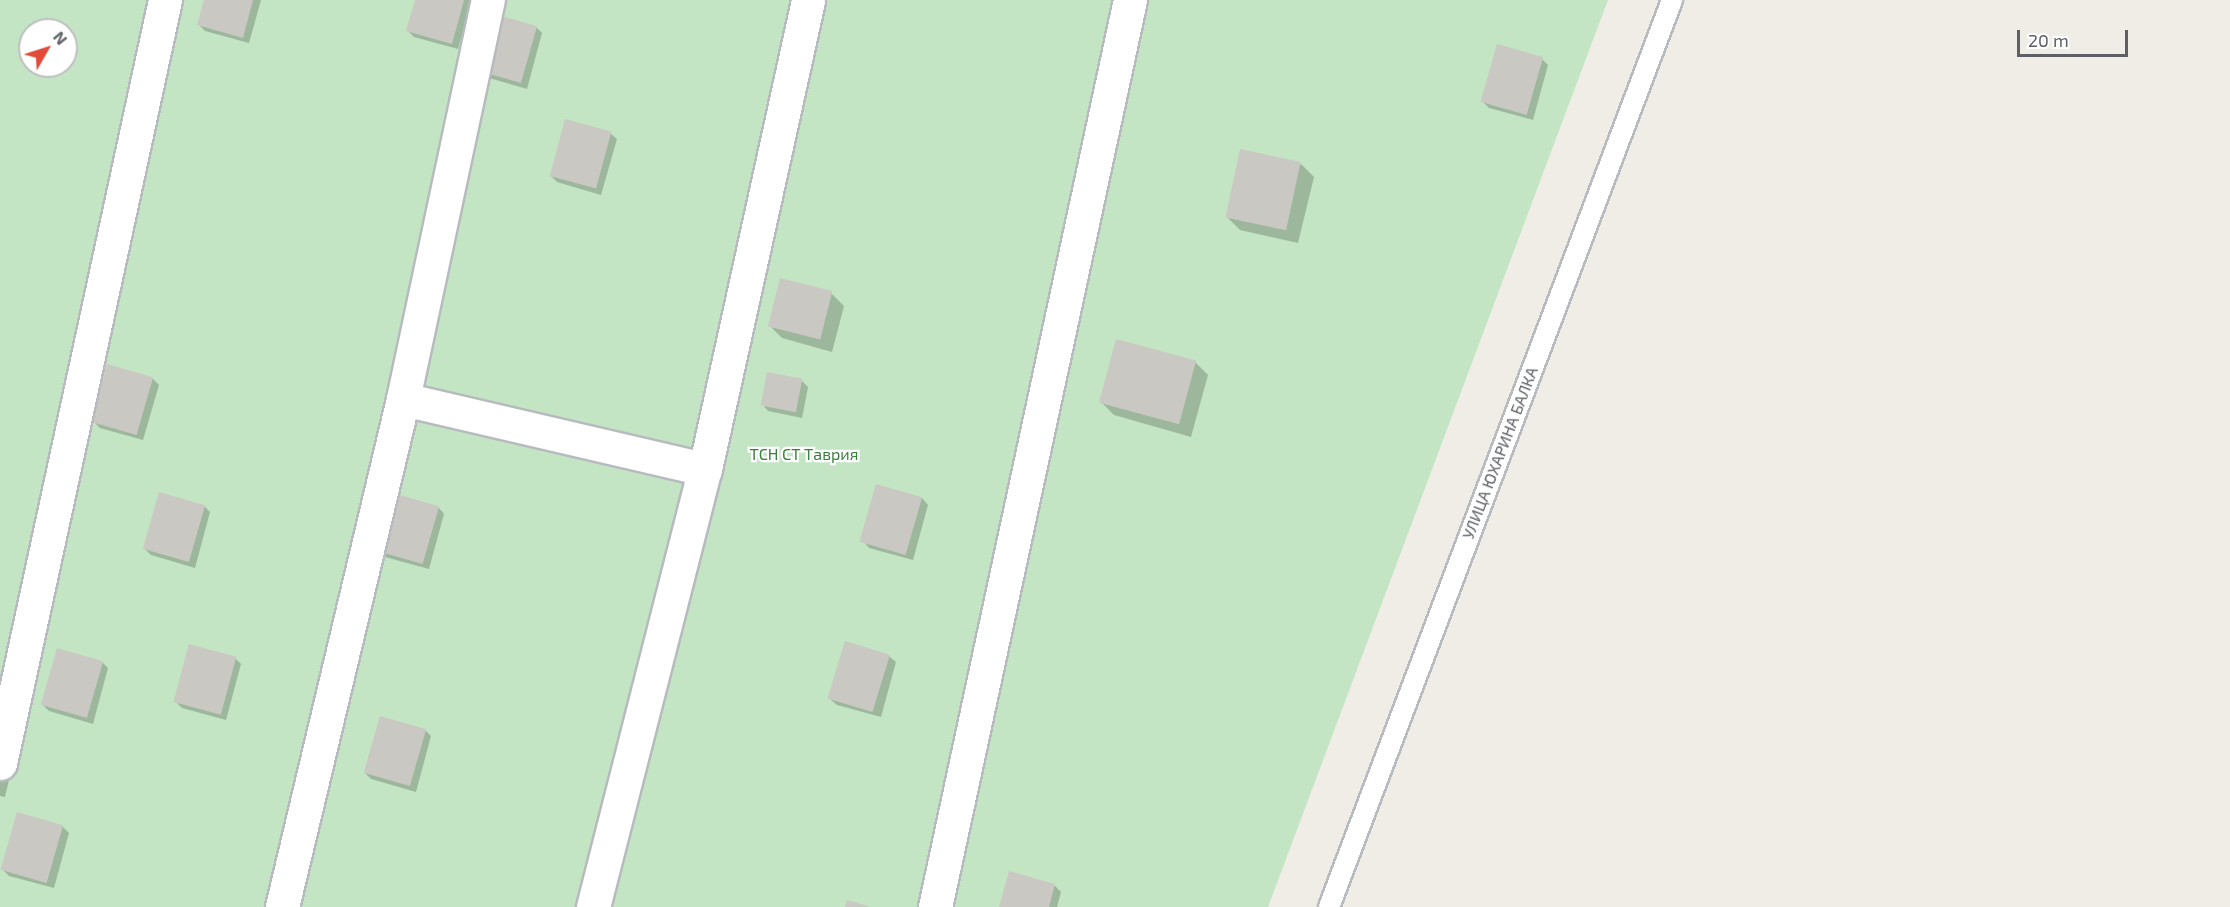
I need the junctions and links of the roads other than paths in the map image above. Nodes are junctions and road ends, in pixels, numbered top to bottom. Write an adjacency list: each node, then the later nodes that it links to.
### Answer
1 (165, 0): 8 (street)
2 (488, 0): 6 (street)
3 (808, 0): 7 (street)
4 (1130, 0): 11 (street)
5 (1672, 0): 12 (lane, УЛИЦА ЮХАРИНА БАЛКА)
6 (403, 399): 7 (street); 9 (street)
7 (705, 469): 10 (street)
8 (0, 763)
9 (282, 907)
10 (593, 907)
11 (935, 907)
12 (1329, 907)

